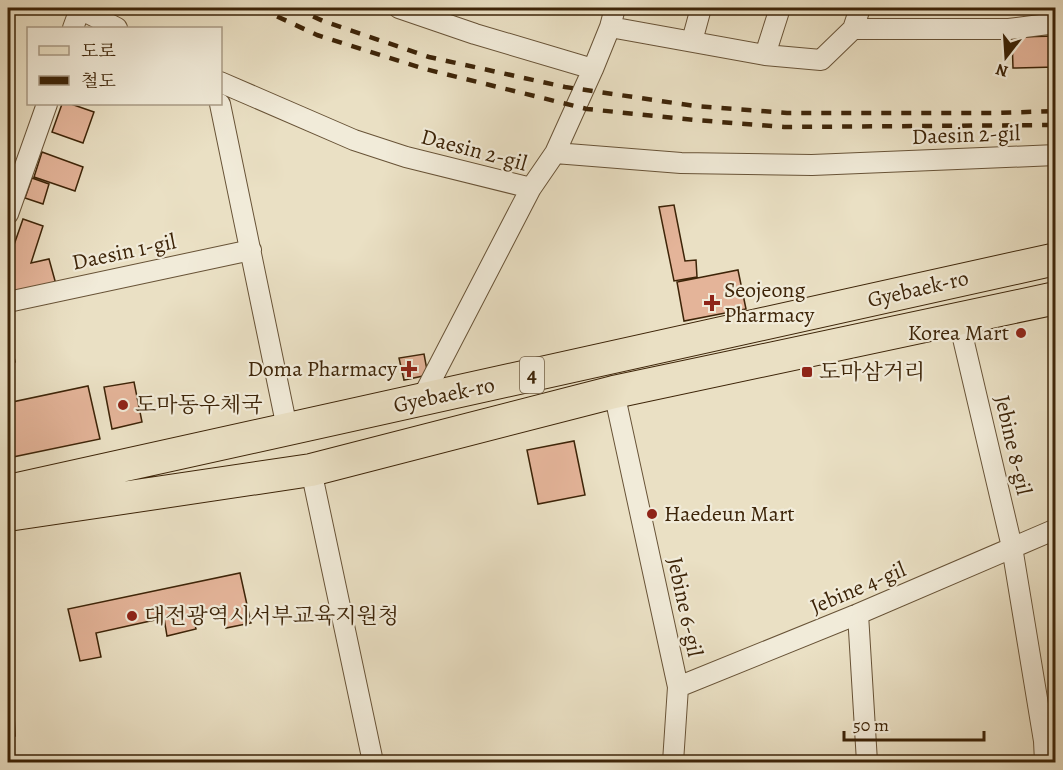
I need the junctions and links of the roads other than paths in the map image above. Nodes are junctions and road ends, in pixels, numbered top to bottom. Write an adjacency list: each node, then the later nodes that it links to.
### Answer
1 (399, 8): 13 (street)
2 (615, 8): 9 (street)
3 (701, 8): 11 (street)
4 (780, 8): 12 (street)
5 (860, 8): 10 (street)
6 (1056, 23): 10 (street)
7 (73, 27): 8 (street)
8 (115, 27)
9 (610, 27): 11 (street); 13 (street)
10 (853, 28): 12 (street)
11 (692, 41): 12 (street)
12 (765, 56)
13 (593, 69): 17 (street)
14 (222, 83): 19 (street, Daesin 2-gil)
15 (47, 105): 20 (street)
16 (220, 105): 21 (street)
17 (555, 153): 18 (street, Daesin 2-gil); 19 (street)
18 (1056, 155)
19 (531, 188): 27 (street, Daesin 2-gil)
20 (8, 214)
21 (251, 249): 24 (street, Daesin 1-gil); 28 (street)
22 (1056, 259): 27 (main road, Gyebaek-ro / 4)
23 (1056, 298): 25 (main road, Gyebaek-ro / 4)
24 (8, 302)
25 (958, 317): 26 (main road, Gyebaek-ro / 4); 32 (street, Jebine 8-gil)
26 (614, 392): 29 (main road, Gyebaek-ro / 4); 34 (street, Jebine 6-gil)
27 (421, 400): 28 (main road, Gyebaek-ro / 4)
28 (287, 428): 30 (main road, Gyebaek-ro / 4)
29 (311, 470): 30 (main road, Gyebaek-ro / 4); 35 (street)
30 (8, 509)
31 (1056, 529): 32 (street, Jebine 4-gil)
32 (1012, 548): 33 (street, Jebine 4-gil); 38 (street, Jebine 8-gil)
33 (858, 614): 34 (street, Jebine 4-gil); 37 (street)
34 (678, 687): 36 (street, Jebine 6-gil)
35 (373, 762)
36 (674, 762)
37 (867, 762)
38 (1045, 762)

